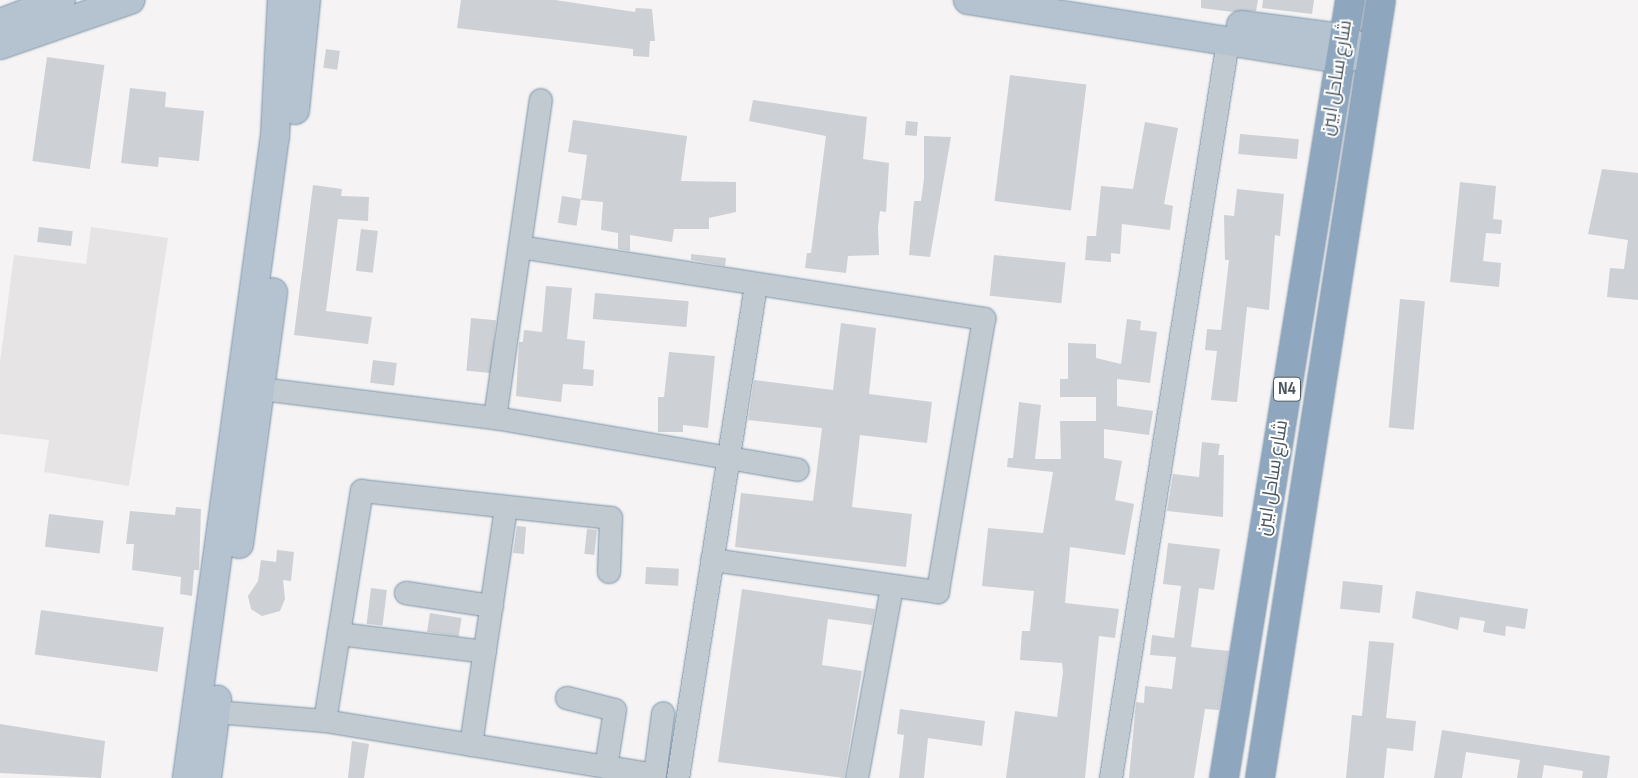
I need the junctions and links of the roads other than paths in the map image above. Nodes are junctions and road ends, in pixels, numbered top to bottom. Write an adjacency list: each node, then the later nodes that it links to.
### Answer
1 (61, 0): 11 (main road)
2 (130, 0): 13 (main road)
3 (266, 0): 10 (main road)
4 (306, 0): 19 (main road)
5 (968, 0): 9 (main road)
6 (1077, 0): 12 (main road)
7 (1350, 0): 14 (highway, شارع ساحل ابين / N4)
8 (1381, 0): 15 (highway, شارع ساحل ابين / N4)
9 (1019, 4): 12 (main road)
10 (283, 11): 19 (main road)
11 (0, 23)
12 (1230, 33): 14 (main road); 41 (street)
13 (0, 45)
14 (1342, 48): 15 (main road); 42 (highway, شارع ساحل ابين / N4)
15 (1370, 52): 43 (highway, شارع ساحل ابين / N4)
16 (541, 100): 17 (street)
17 (520, 246): 18 (street); 20 (street)
18 (756, 286): 21 (street); 26 (street)
19 (252, 387): 20 (street); 32 (main road); 37 (main road)
20 (495, 418): 21 (street)
21 (728, 457): 22 (street); 24 (street)
22 (798, 470)
23 (506, 509): 25 (street); 28 (street); 29 (street)
24 (712, 560): 26 (street); 39 (street)
25 (609, 572)
26 (892, 587): 40 (street)
27 (406, 593): 28 (street)
28 (492, 606): 30 (street)
29 (339, 634): 30 (street); 34 (street)
30 (485, 652): 35 (street)
31 (567, 698): 36 (street)
32 (215, 712): 34 (street); 38 (main road)
33 (664, 714): 36 (street)
34 (325, 721): 35 (street)
35 (471, 745): 36 (street)
36 (606, 767)
37 (187, 778)
38 (207, 778)
39 (678, 778)
40 (858, 778)
41 (1111, 778)
42 (1224, 778)
43 (1260, 778)

